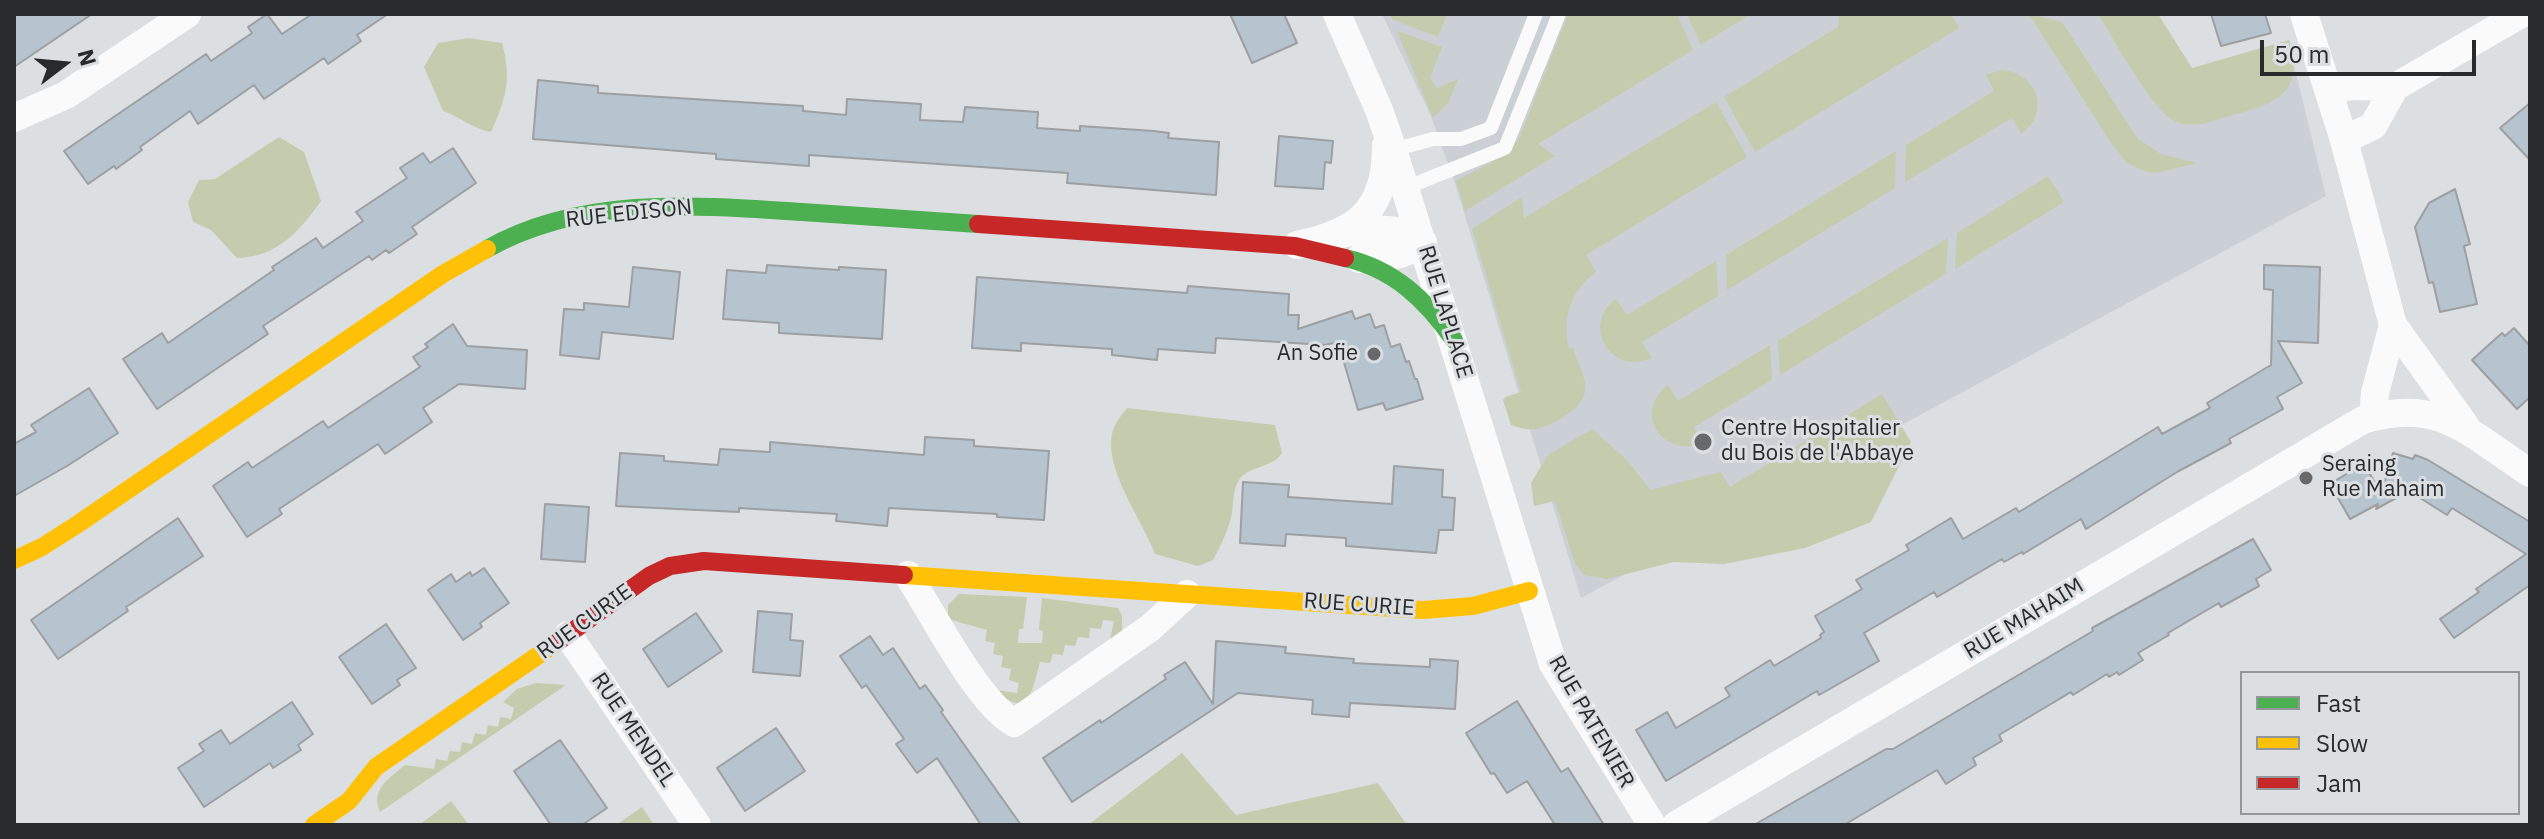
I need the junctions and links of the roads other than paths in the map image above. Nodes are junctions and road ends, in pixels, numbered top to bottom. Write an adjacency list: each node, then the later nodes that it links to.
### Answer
1 (187, 14): 9 (street)
2 (1337, 14): 10 (street, RUE LAPLACE)
3 (1536, 14): 10 (lane)
4 (1559, 14): 12 (lane)
5 (2304, 14): 8 (street, RUE MAHAIM)
6 (2521, 14): 7 (street)
7 (2395, 87): 8 (street); 11 (street)
8 (2328, 90): 11 (street, RUE MAHAIM)
9 (14, 118)
10 (1389, 140): 12 (street, RUE LAPLACE); 15 (street, RUE EDISON)
11 (2344, 140): 16 (street, RUE MAHAIM)
12 (1405, 188): 13 (street, RUE LAPLACE)
13 (1423, 242): 15 (street); 17 (street, RUE LAPLACE)
14 (1295, 246): 15 (street, RUE EDISON); 21 (street, RUE EDISON)
15 (1345, 246): 17 (street)
16 (2393, 325): 18 (street, RUE MAHAIM); 19 (street, RUE MAHAIM)
17 (1454, 340): 24 (street, RUE LAPLACE)
18 (2373, 417): 19 (street, RUE MAHAIM); 29 (street, RUE MAHAIM)
19 (2471, 433): 20 (street, RUE MAHAIM)
20 (2530, 473)
21 (14, 560)
22 (908, 575): 23 (street, RUE CURIE); 23 (street); 25 (street, RUE CURIE)
23 (1187, 594): 24 (street, RUE CURIE)
24 (1532, 604): 28 (street, RUE PATENIER)
25 (568, 635): 26 (street, RUE CURIE); 27 (street, RUE MENDEL)
26 (314, 825)
27 (697, 825)
28 (1652, 825)
29 (1676, 825)

